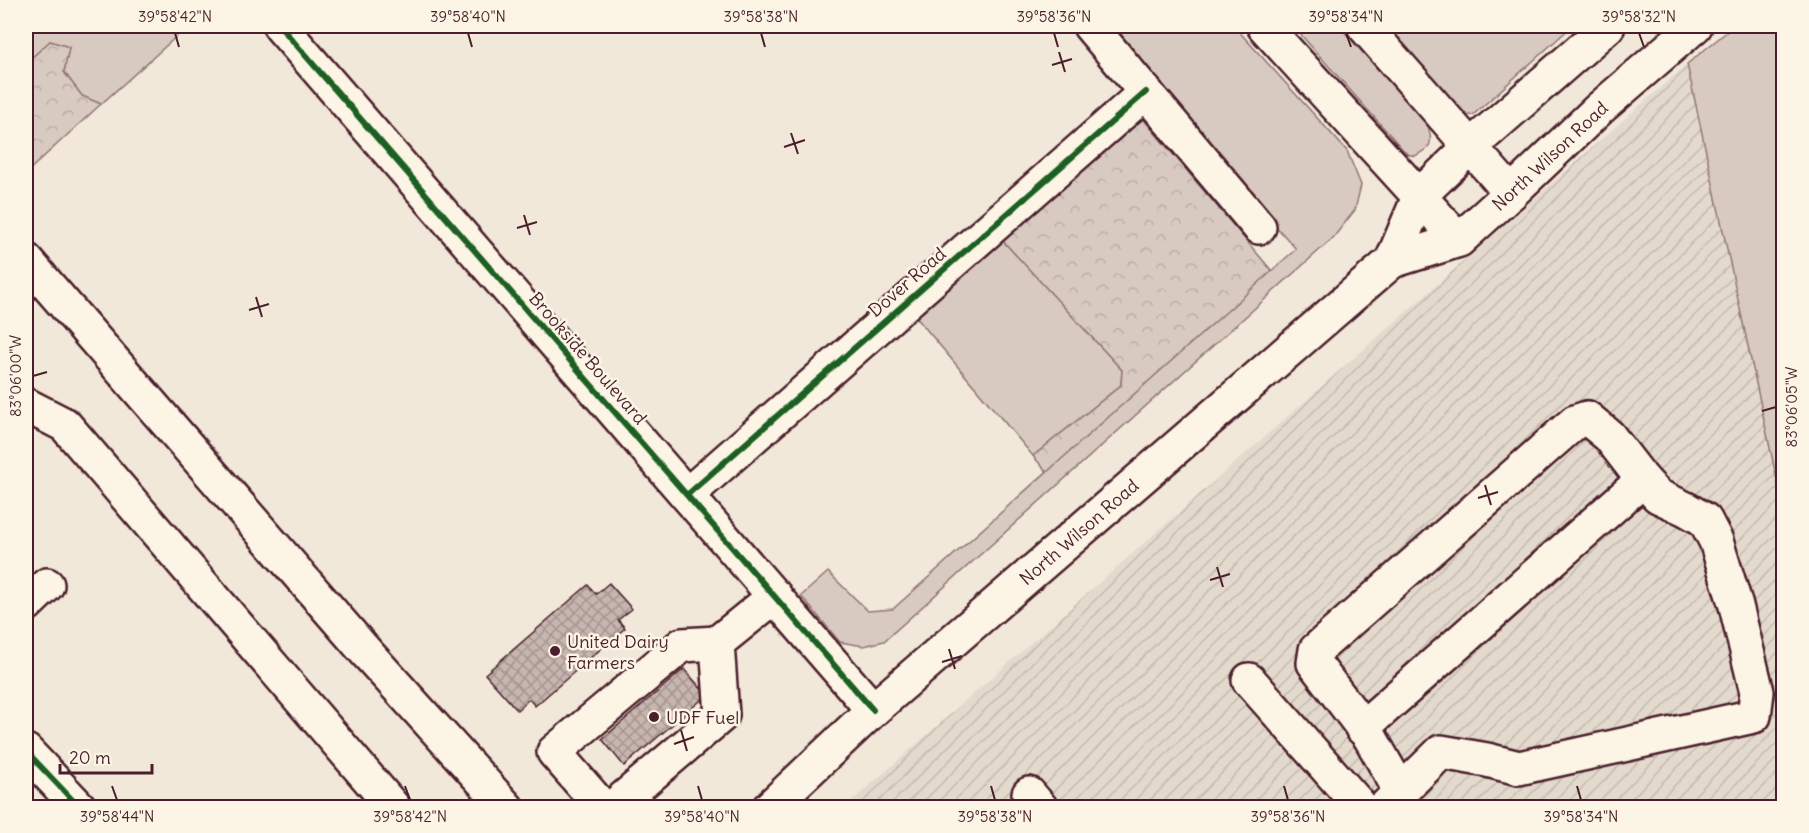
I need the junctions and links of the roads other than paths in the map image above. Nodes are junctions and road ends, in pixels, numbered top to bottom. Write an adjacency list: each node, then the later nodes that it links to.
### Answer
1 (280, 26): 17 (main road, Brookside Boulevard)
2 (1090, 26): 7 (main road)
3 (1264, 26): 10 (main road)
4 (1364, 26): 8 (main road)
5 (1608, 26): 8 (main road, North Wilson Road)
6 (1695, 26): 9 (main road, North Wilson Road)
7 (1146, 92): 11 (main road); 17 (main road, Dover Road)
8 (1470, 147): 9 (main road); 10 (main road, North Wilson Road)
9 (1511, 193): 12 (main road, North Wilson Road)
10 (1420, 195): 12 (main road); 14 (main road, North Wilson Road)
11 (1259, 227)
12 (1459, 240): 14 (main road, North Wilson Road)
13 (26, 260): 27 (main road)
14 (1392, 261): 21 (main road, North Wilson Road)
15 (26, 405): 26 (main road)
16 (1643, 480): 22 (main road); 22 (main road); 24 (main road)
17 (687, 495): 18 (main road, Brookside Boulevard)
18 (775, 596): 19 (main road); 21 (main road, Brookside Boulevard)
19 (717, 643): 28 (main road); 29 (main road)
20 (1249, 680): 31 (main road)
21 (873, 710): 30 (main road, North Wilson Road)
22 (1362, 728): 24 (main road)
23 (26, 752): 25 (main road)
24 (1392, 800)
25 (81, 807)
26 (394, 807)
27 (507, 807)
28 (603, 807)
29 (612, 807)
30 (769, 807)
31 (1362, 807)

